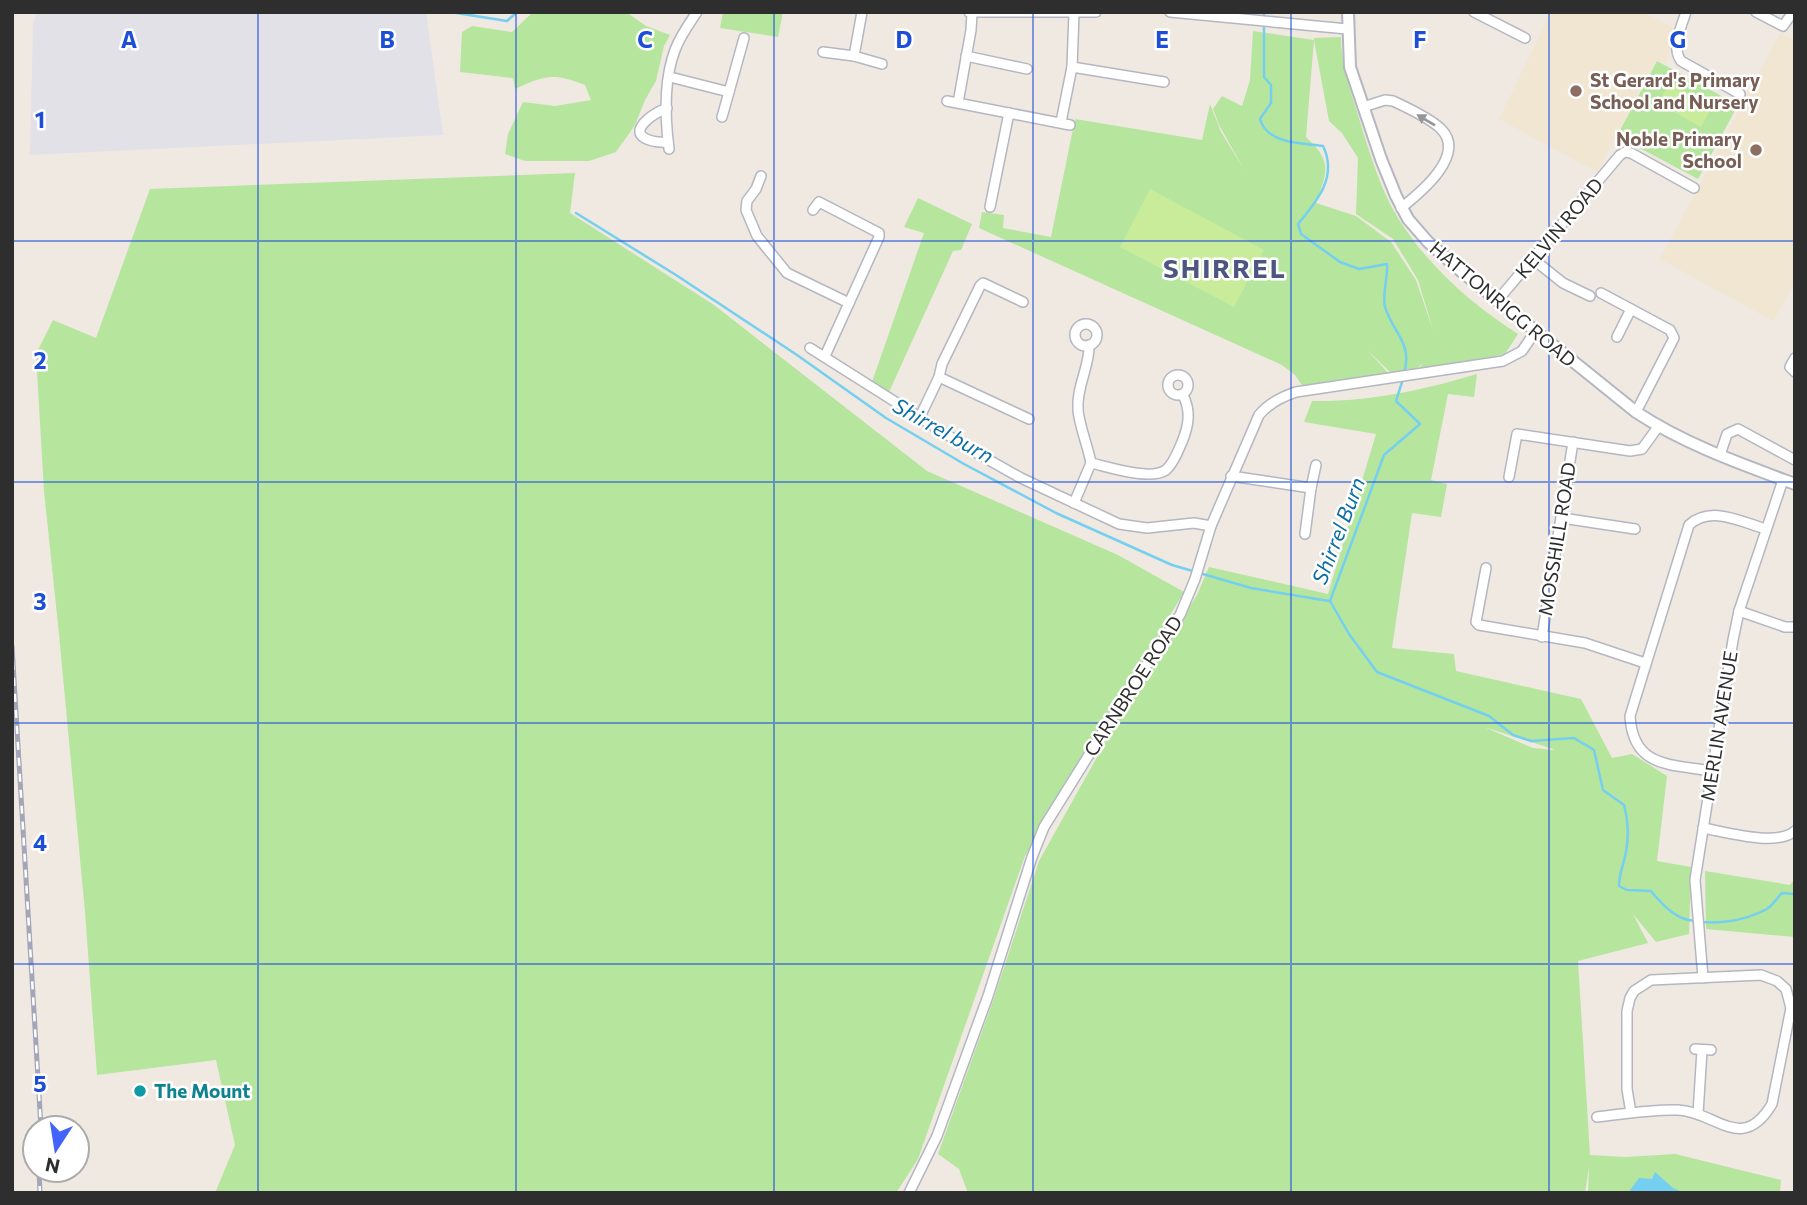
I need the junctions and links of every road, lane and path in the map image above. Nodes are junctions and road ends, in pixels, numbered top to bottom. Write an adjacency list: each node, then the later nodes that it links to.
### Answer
1 (697, 12): 21 (street)
2 (862, 12): 16 (street)
3 (970, 12): 11 (street); 17 (street)
4 (1096, 12): 11 (street)
5 (1170, 12): 12 (street)
6 (1348, 12): 12 (street, HATTONRIGG ROAD)
7 (1474, 12): 14 (street)
8 (1686, 12): 24 (street)
9 (1756, 12): 10 (street)
10 (1793, 12)
11 (1074, 13): 19 (street)
12 (1348, 29): 27 (street, HATTONRIGG ROAD)
13 (744, 38): 23 (street)
14 (1525, 38)
15 (823, 52): 16 (street)
16 (854, 56): 18 (street)
17 (966, 56): 20 (street); 26 (street)
18 (882, 64)
19 (1072, 67): 22 (street); 29 (street)
20 (1027, 69)
21 (670, 77): 23 (street); 28 (street)
22 (1164, 82)
23 (729, 92): 30 (street)
24 (1741, 94)
25 (947, 101): 26 (street)
26 (958, 103): 29 (street)
27 (1363, 107): 34 (street, HATTONRIGG ROAD); 34 (street, one-way to 27)
28 (667, 108): 28 (street)
29 (1009, 113): 33 (street)
30 (722, 117)
31 (761, 176): 41 (street)
32 (1694, 188): 36 (street, KELVIN ROAD)
33 (990, 207)
34 (1401, 208): 39 (street, HATTONRIGG ROAD)
35 (813, 210): 41 (street)
36 (1533, 259): 38 (street); 39 (street, KELVIN ROAD)
37 (1601, 293): 42 (street)
38 (1590, 296)
39 (1497, 301): 43 (street, HATTONRIGG ROAD)
40 (1023, 302): 50 (street)
41 (849, 303): 47 (street)
42 (1631, 309): 44 (street); 52 (street)
43 (1535, 332): 52 (street, HATTONRIGG ROAD); 61 (street, CARNBROE ROAD)
44 (1617, 337)
45 (1089, 345): 59 (street)
46 (810, 348): 47 (street)
47 (825, 356): 53 (street)
48 (1795, 358): 49 (street)
49 (1795, 372)
50 (939, 377): 53 (street); 54 (street)
51 (1183, 395): 59 (street)
52 (1636, 412): 55 (street, HATTONRIGG ROAD)
53 (919, 419): 66 (street)
54 (1029, 419)
55 (1658, 427): 56 (street); 57 (street, HATTONRIGG ROAD)
56 (1573, 442): 62 (street); 67 (street, MOSSHILL ROAD)
57 (1720, 455): 58 (street); 63 (street, HATTONRIGG ROAD)
58 (1795, 460)
59 (1091, 463): 66 (street)
60 (1316, 464): 65 (street)
61 (1231, 477): 65 (street); 68 (street, CARNBROE ROAD)
62 (1509, 477)
63 (1783, 480): 64 (street, HATTONRIGG ROAD); 70 (street, MERLIN AVENUE)
64 (1795, 484)
65 (1311, 488): 71 (street)
66 (1074, 503): 68 (street)
67 (1562, 518): 69 (street); 75 (street, MOSSHILL ROAD)
68 (1211, 526): 85 (street, CARNBROE ROAD)
69 (1635, 529)
70 (1766, 529): 73 (street, MERLIN AVENUE); 76 (street)
71 (1306, 534)
72 (1486, 568): 75 (street)
73 (1739, 611): 74 (street); 77 (street, MERLIN AVENUE)
74 (1795, 627)
75 (1542, 637): 76 (street)
76 (1645, 663): 77 (street)
77 (1712, 771): 78 (street, MERLIN AVENUE)
78 (1703, 828): 79 (street); 80 (street, MERLIN AVENUE)
79 (1795, 831)
80 (1703, 978): 82 (street); 83 (street)
81 (1703, 1049): 83 (street)
82 (1631, 1114): 83 (street); 84 (street)
83 (1698, 1114)
84 (1597, 1117)
85 (909, 1193)

